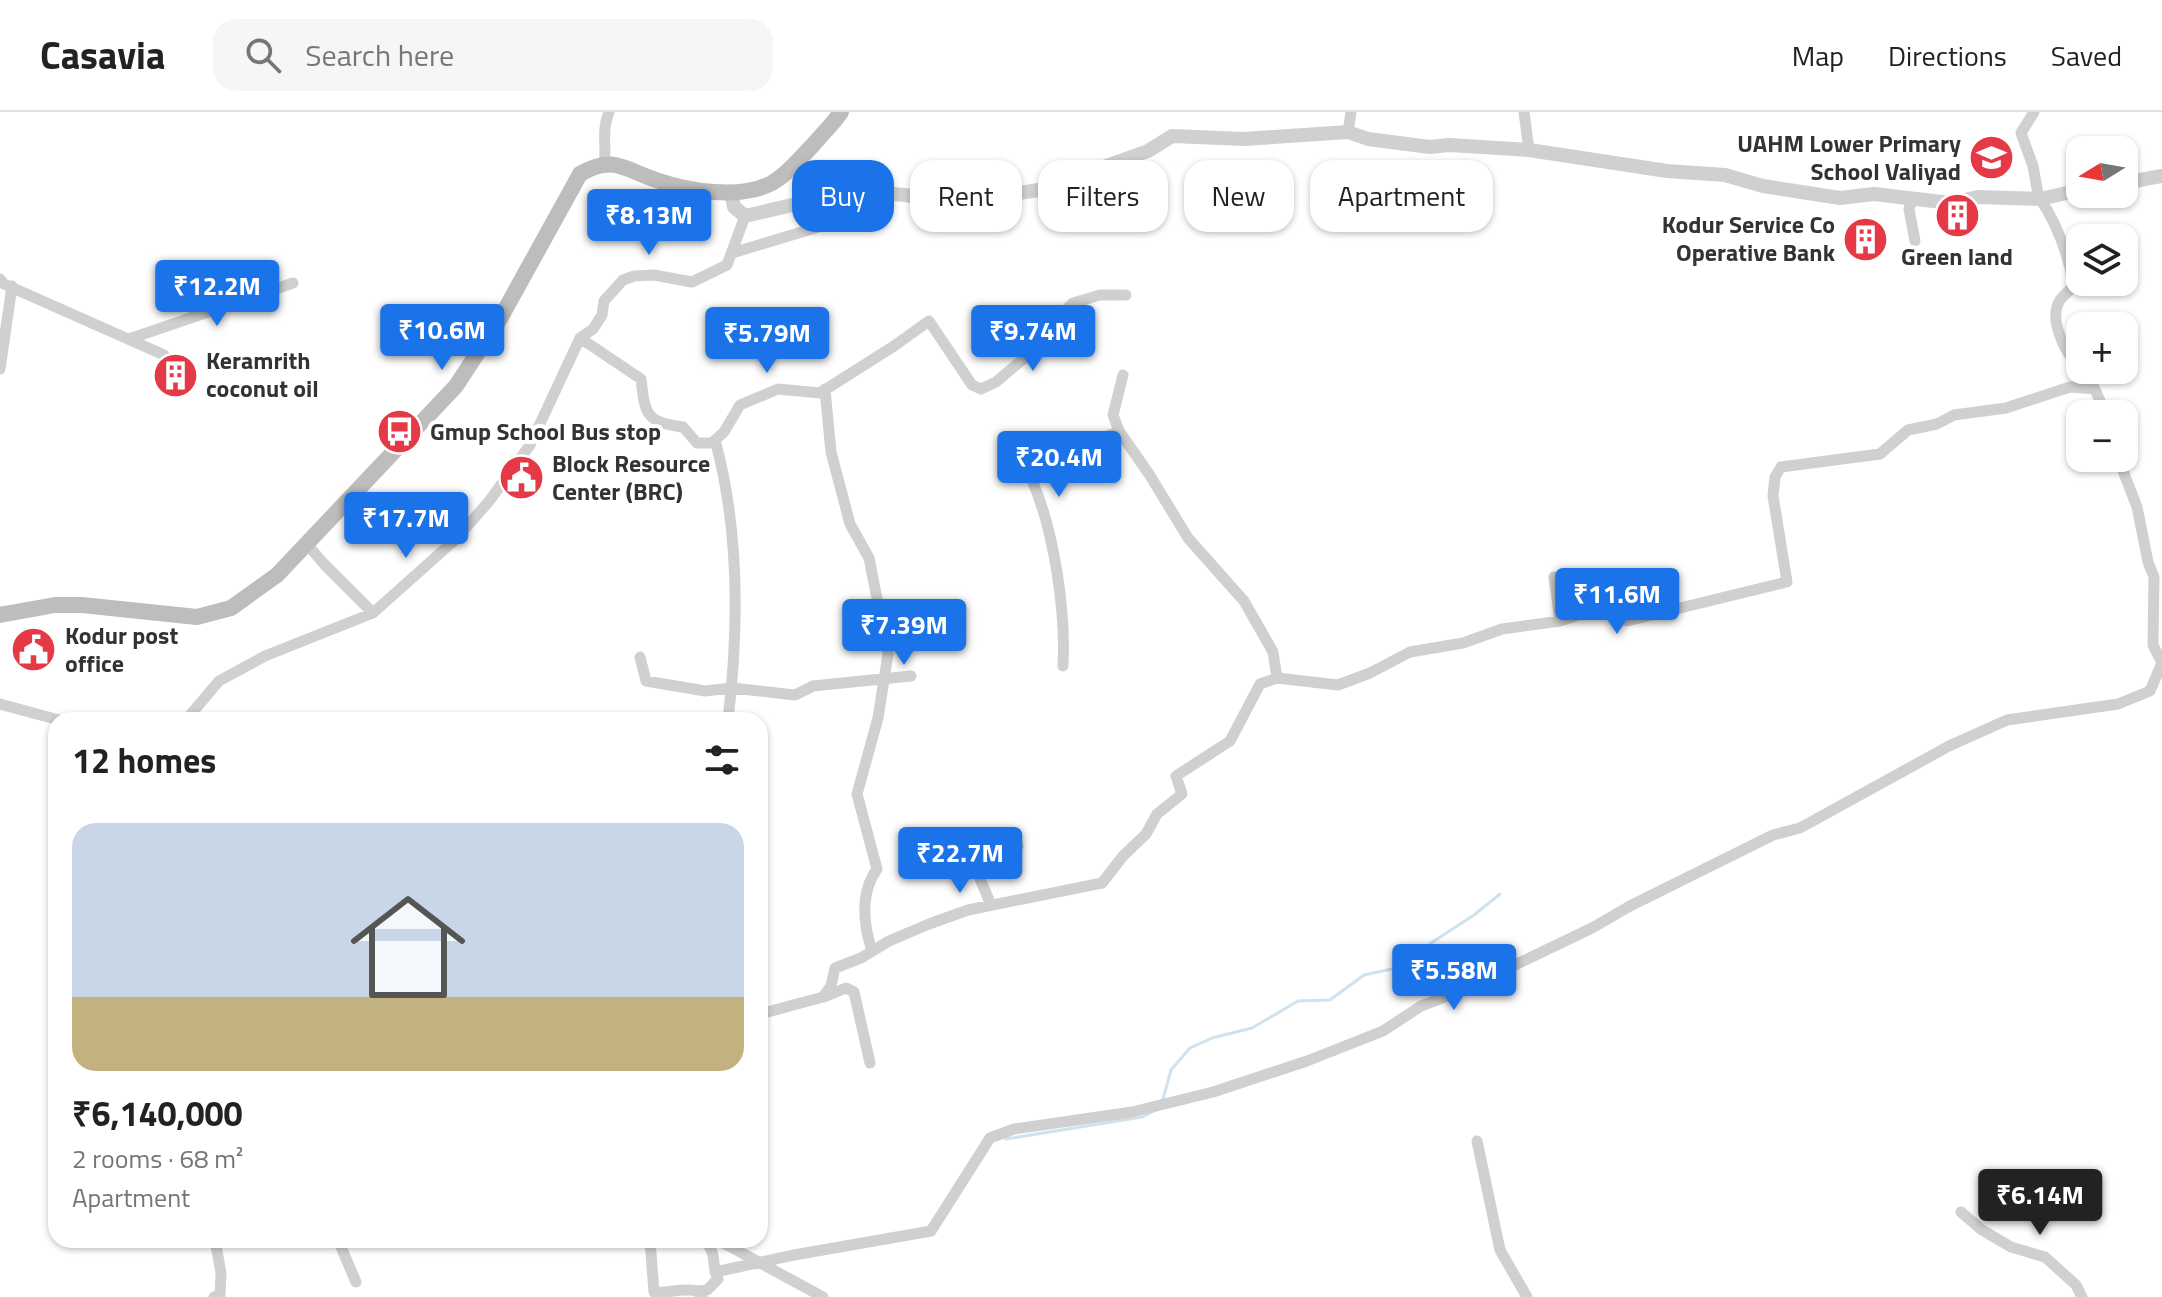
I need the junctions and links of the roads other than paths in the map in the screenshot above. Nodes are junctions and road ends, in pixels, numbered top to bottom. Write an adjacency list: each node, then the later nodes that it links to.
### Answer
1 (609, 112): 8 (street)
2 (841, 112): 11 (main road)
3 (1351, 112): 6 (street)
4 (1524, 112): 7 (street)
5 (2034, 112): 14 (street)
6 (1348, 132): 7 (street); 15 (street)
7 (1529, 150): 13 (street)
8 (604, 166): 11 (main road); 36 (main road)
9 (2162, 176): 10 (street)
10 (2138, 180)
11 (731, 192): 15 (street)
12 (2066, 194): 14 (street)
13 (1912, 198): 14 (street); 17 (street)
14 (2040, 200): 25 (street)
15 (745, 216): 18 (street)
16 (802, 232): 18 (street)
17 (1915, 241)
18 (732, 253): 23 (street)
19 (0, 279): 21 (street)
20 (293, 283): 24 (street)
21 (12, 286): 24 (street); 27 (street)
22 (1126, 295): 30 (street)
23 (580, 338): 34 (street); 38 (street)
24 (129, 339): 26 (street)
25 (2066, 348)
26 (164, 355)
27 (0, 369)
28 (1123, 375): 33 (street)
29 (2092, 384): 31 (street)
30 (825, 389): 34 (street); 46 (street)
31 (2095, 389): 32 (street); 40 (street)
32 (2100, 400)
33 (1119, 431): 43 (street); 45 (street)
34 (715, 440): 47 (street)
35 (2123, 472): 42 (street)
36 (307, 544): 38 (street); 39 (main road)
37 (1554, 577): 40 (street)
38 (373, 613): 49 (street)
39 (0, 615)
40 (1560, 621): 45 (street)
41 (640, 657): 47 (street)
42 (2162, 663): 67 (street)
43 (1063, 666)
44 (911, 676): 46 (street)
45 (1277, 678): 55 (street)
46 (884, 679): 47 (street); 56 (street)
47 (732, 688): 50 (street)
48 (0, 704): 51 (street)
49 (193, 712)
50 (729, 712)
51 (48, 717)
52 (970, 845): 54 (street)
53 (1018, 846): 54 (street)
54 (973, 859): 55 (street)
55 (991, 905): 56 (street)
56 (872, 951): 57 (street)
57 (823, 997): 58 (street); 59 (street)
58 (768, 1012)
59 (870, 1063)
60 (1477, 1141): 74 (street)
61 (1961, 1212): 75 (street)
62 (216, 1248): 72 (street)
63 (341, 1248): 69 (street)
64 (650, 1248): 71 (street)
65 (711, 1248): 68 (street)
66 (733, 1248): 67 (street)
67 (758, 1262): 68 (street); 73 (street)
68 (715, 1272): 70 (street)
69 (356, 1282)
70 (700, 1294): 71 (street)
71 (651, 1295)
72 (214, 1297)
73 (823, 1297)
74 (1527, 1297)
75 (2082, 1297)

